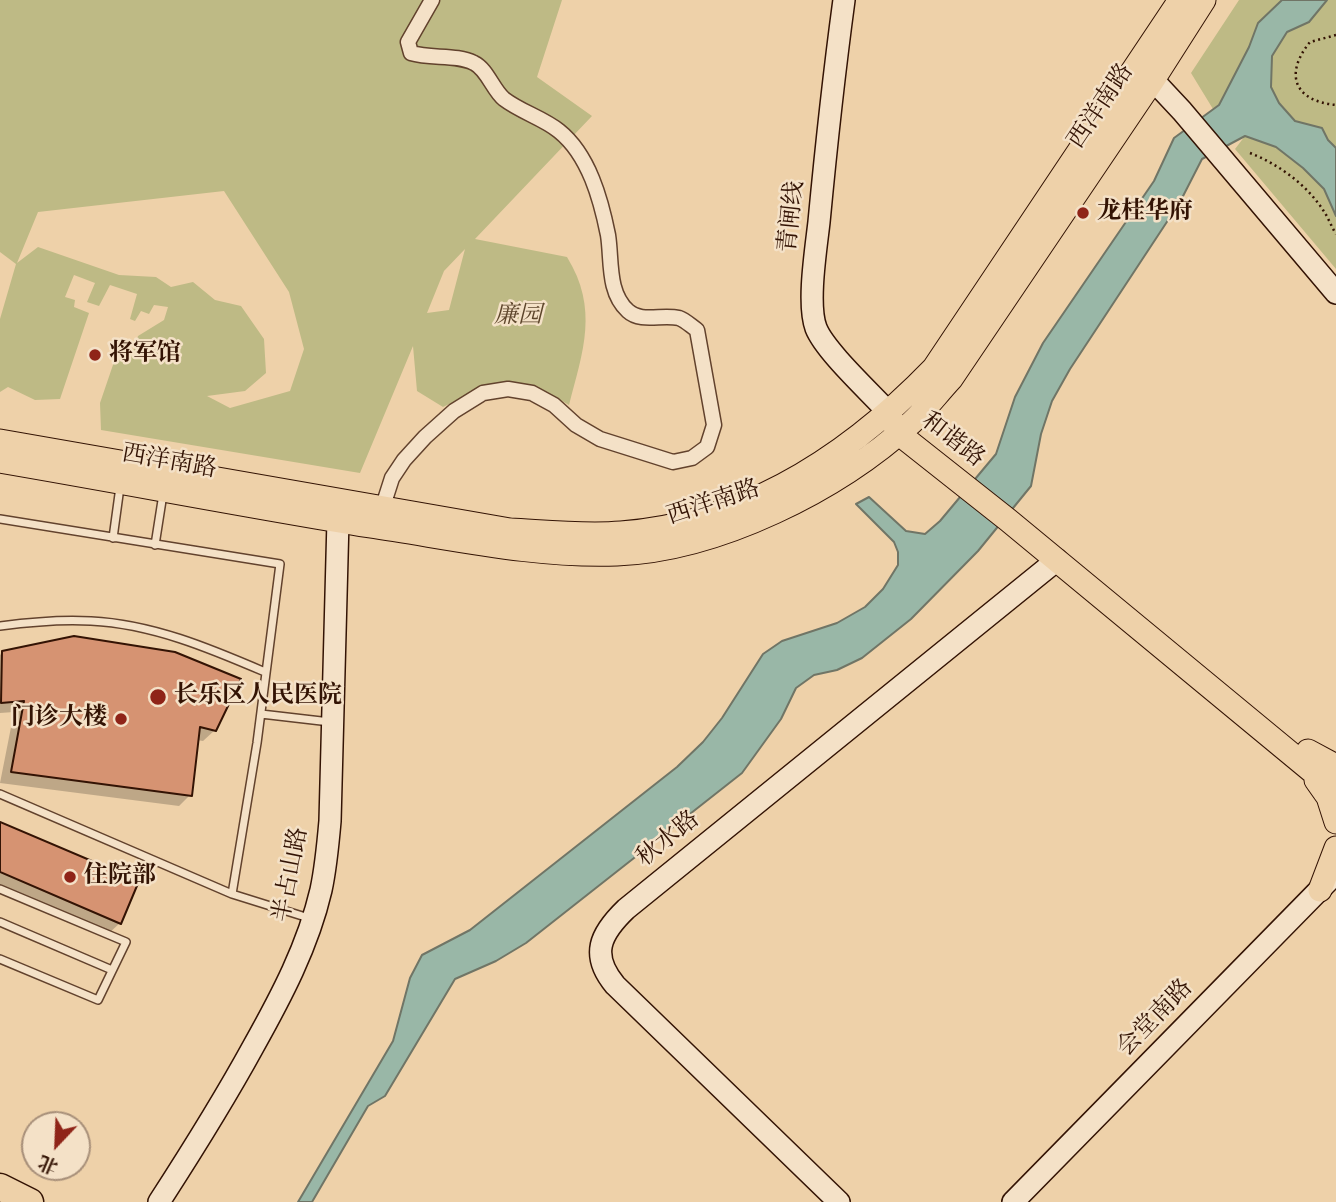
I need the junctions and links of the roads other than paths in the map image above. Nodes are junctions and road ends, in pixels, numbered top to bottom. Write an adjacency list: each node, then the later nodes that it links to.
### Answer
1 (432, 0): 12 (street)
2 (844, 0): 7 (street, 青闸线)
3 (1180, 0): 7 (main road, 西洋南路)
4 (1204, 0): 5 (main road, 西洋南路)
5 (1153, 80): 6 (street); 7 (main road, 西洋南路)
6 (1336, 293)
7 (900, 423): 12 (main road, 西洋南路); 13 (main road, 和谐路); 15 (main road, 西洋南路)
8 (0, 441): 12 (main road, 西洋南路)
9 (0, 461): 10 (main road, 西洋南路)
10 (121, 482): 11 (main road, 西洋南路); 16 (lane)
11 (164, 489): 15 (main road, 西洋南路); 17 (lane)
12 (383, 506)
13 (1012, 514): 18 (main road, 和谐路); 23 (main road, 和谐路)
14 (0, 519): 16 (lane)
15 (338, 520): 22 (street, 半占山路)
16 (113, 538): 17 (lane)
17 (155, 545): 20 (lane)
18 (1057, 560): 23 (main road, 和谐路); 40 (street, 秋水路)
19 (0, 626): 20 (lane)
20 (265, 672): 21 (lane)
21 (261, 714): 22 (lane); 32 (lane)
22 (331, 722): 33 (street, 半占山路)
23 (1306, 757): 24 (main road); 25 (main road, 和谐路); 26 (main road, 和谐路); 28 (main road)
24 (1336, 766)
25 (1336, 774)
26 (1336, 791)
27 (0, 794): 32 (lane)
28 (1336, 822)
29 (1336, 848): 31 (main road)
30 (0, 889): 36 (lane)
31 (1332, 889): 41 (street, 会堂南路); 42 (street, 会堂南路)
32 (232, 894): 33 (lane)
33 (313, 919): 39 (street, 半占山路)
34 (0, 922): 36 (lane)
35 (0, 958): 36 (lane)
36 (112, 970)
37 (0, 1187): 38 (highway)
38 (30, 1202)
39 (159, 1202)
40 (839, 1202)
41 (1013, 1202)
42 (1033, 1202)

